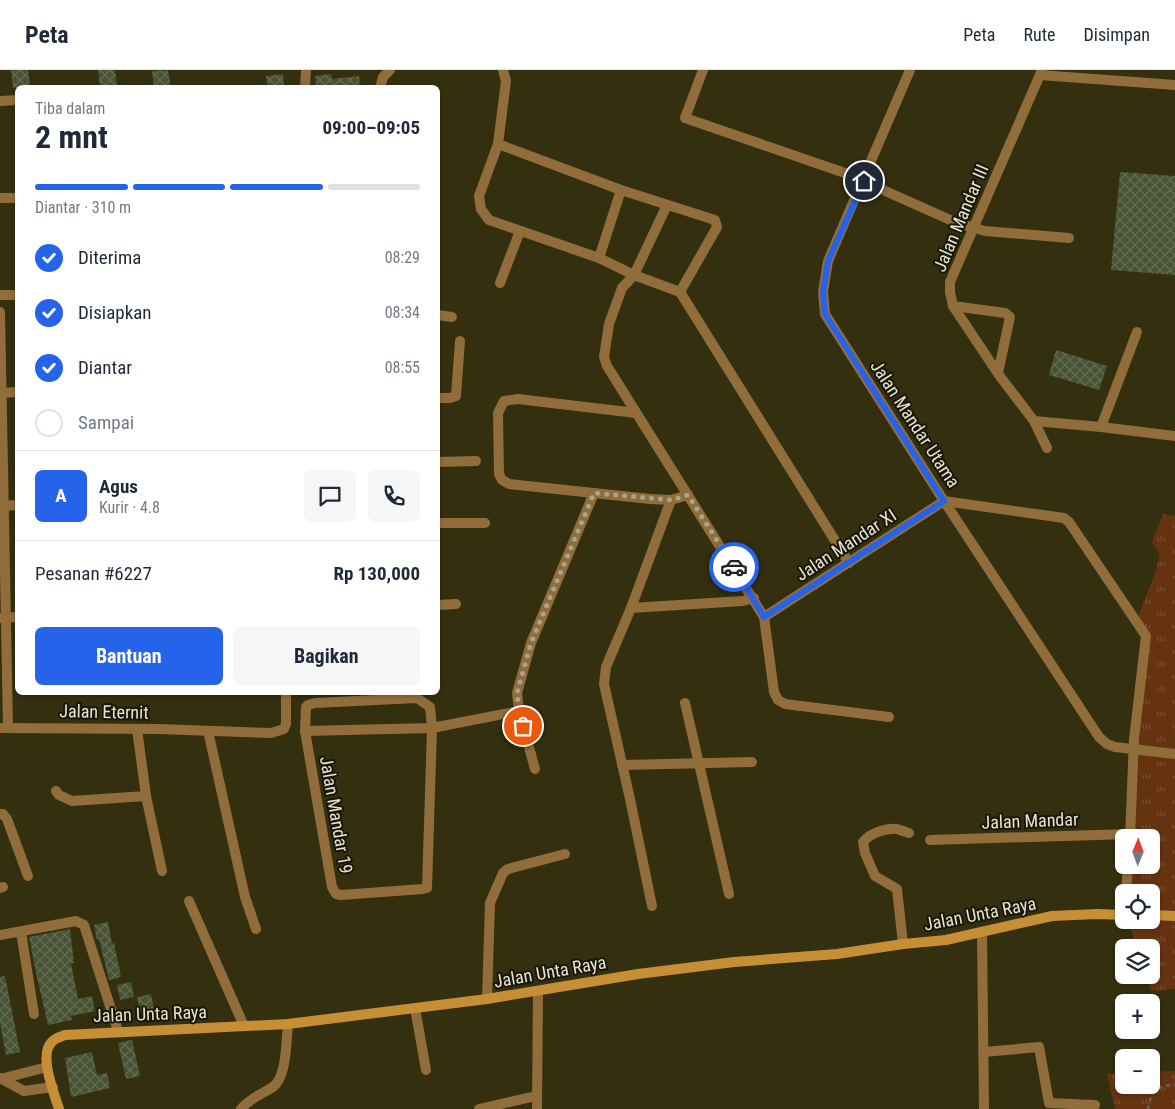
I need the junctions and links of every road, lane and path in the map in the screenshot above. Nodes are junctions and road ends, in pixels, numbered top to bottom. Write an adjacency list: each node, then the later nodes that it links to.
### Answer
1 (306, 70): 7 (street)
2 (390, 70): 8 (street)
3 (503, 70): 12 (street)
4 (703, 70): 13 (street)
5 (910, 70): 13 (street, Jalan Mandar Utama)
6 (1041, 72): 9 (street); 18 (street, Jalan Mandar III)
7 (305, 85)
8 (381, 85)
9 (1175, 85)
10 (15, 100): 11 (street)
11 (0, 101)
12 (498, 144): 14 (street); 19 (street)
13 (864, 181): 18 (street); 47 (street, Jalan Mandar Utama)
14 (621, 190): 17 (street); 21 (street)
15 (0, 198): 16 (street)
16 (15, 198)
17 (667, 205): 22 (street); 24 (street)
18 (973, 228): 20 (street); 27 (street, Jalan Mandar III)
19 (520, 231): 21 (street); 23 (street)
20 (1070, 238)
21 (599, 258): 22 (street)
22 (634, 275): 24 (street); 37 (street)
23 (500, 283)
24 (680, 292): 52 (street)
25 (0, 295): 26 (street)
26 (15, 295)
27 (954, 306): 33 (street, Jalan Mandar III); 33 (street)
28 (0, 312): 34 (street)
29 (440, 315): 30 (street)
30 (452, 317)
31 (1137, 332): 39 (street)
32 (460, 341): 36 (street)
33 (998, 373): 38 (street, Jalan Mandar III)
34 (1, 392): 35 (street); 49 (street)
35 (15, 392)
36 (440, 398)
37 (636, 413): 44 (street); 45 (street)
38 (1034, 421): 39 (street); 41 (street, Jalan Mandar III)
39 (1101, 426): 40 (street)
40 (1175, 436)
41 (1047, 448)
42 (476, 461): 43 (street)
43 (440, 462)
44 (594, 493): 46 (street); 61 (street)
45 (688, 495): 46 (street); 53 (street)
46 (671, 500): 56 (street)
47 (944, 501): 52 (street, Jalan Mandar XI); 68 (street, Jalan Mandar Utama); 68 (street)
48 (15, 505): 49 (street)
49 (2, 506): 58 (street)
50 (440, 523): 51 (street)
51 (484, 523)
52 (849, 563): 57 (street, Jalan Mandar XI)
53 (754, 598): 56 (street); 57 (street)
54 (456, 604): 55 (street)
55 (440, 605)
56 (631, 608): 72 (street)
57 (764, 617): 62 (street)
58 (3, 618): 63 (street)
59 (286, 695): 66 (street, Jalan Eternit)
60 (685, 702): 71 (street)
61 (519, 711): 64 (street, Jalan Mandar 19); 73 (street)
62 (889, 717)
63 (4, 728): 65 (street, Jalan Eternit)
64 (432, 728): 67 (street, Jalan Mandar 19); 67 (street, Jalan Mandar 19); 67 (street, Jalan Mandar 19)
65 (137, 729): 66 (street, Jalan Eternit); 75 (street)
66 (208, 731): 90 (street)
67 (305, 731)
68 (1134, 750): 69 (street, Jalan Mandar Utama); 77 (street)
69 (1175, 754)
70 (752, 762): 71 (street)
71 (699, 764): 72 (street); 84 (street)
72 (622, 765): 86 (street)
73 (535, 770)
74 (56, 791): 75 (street)
75 (146, 796): 82 (street)
76 (0, 814): 83 (street)
77 (1130, 829)
78 (909, 833): 94 (street)
79 (1115, 836): 80 (street, Jalan Mandar)
80 (930, 840)
81 (565, 854): 96 (street)
82 (162, 871)
83 (28, 876)
84 (729, 894)
85 (189, 901): 100 (street)
86 (652, 906)
87 (1115, 915): 92 (street, Jalan Unta Raya)
88 (1160, 915): 89 (street)
89 (1175, 916)
90 (256, 929)
91 (21, 932): 93 (street); 98 (street); 101 (street)
92 (982, 933): 94 (street, Jalan Unta Raya); 102 (street)
93 (0, 935)
94 (904, 944): 95 (street, Jalan Unta Raya)
95 (538, 991): 96 (street, Jalan Unta Raya); 108 (street)
96 (487, 999): 97 (street, Jalan Unta Raya)
97 (415, 1008): 99 (street, Jalan Unta Raya); 104 (street)
98 (34, 1014)
99 (288, 1024): 100 (street, Jalan Unta Raya); 111 (street)
100 (244, 1026): 101 (street, Jalan Unta Raya)
101 (118, 1031): 103 (street, Jalan Unta Raya)
102 (984, 1052): 109 (street); 114 (street)
103 (47, 1067): 105 (street); 107 (street, Jalan Unta Raya)
104 (426, 1070)
105 (0, 1078): 107 (street)
106 (1175, 1085): 115 (path)
107 (52, 1087): 110 (street, Jalan Unta Raya)
108 (536, 1096): 112 (street); 113 (street)
109 (1095, 1105)
110 (59, 1109)
111 (241, 1109)
112 (479, 1109)
113 (537, 1109)
114 (984, 1109)
115 (1148, 1109)

